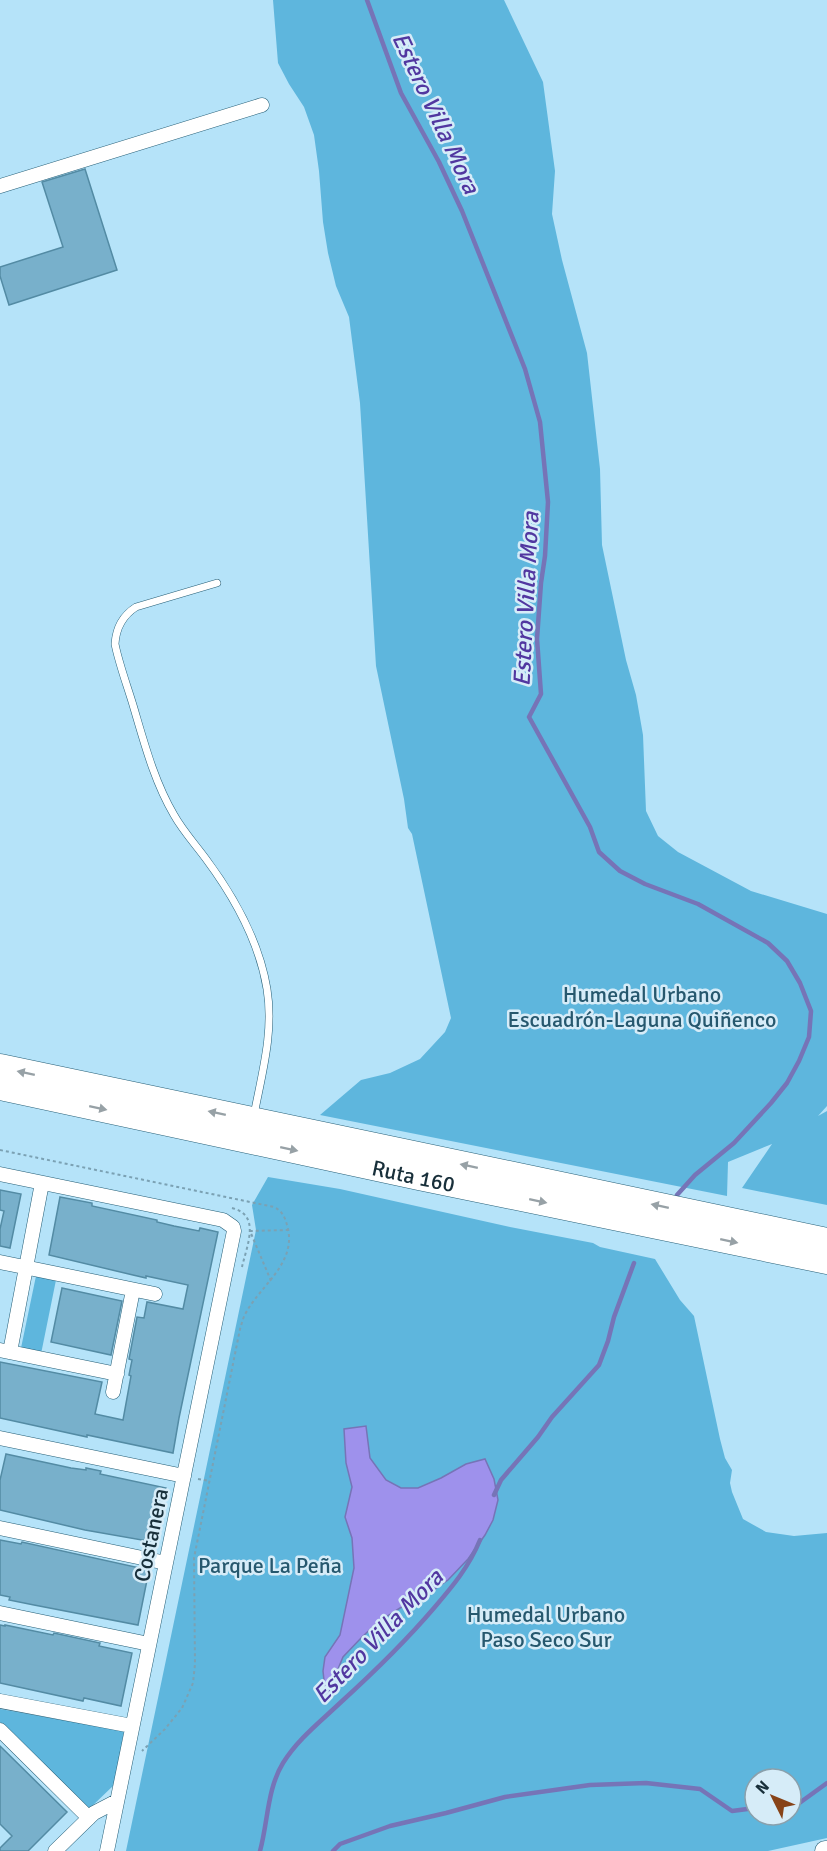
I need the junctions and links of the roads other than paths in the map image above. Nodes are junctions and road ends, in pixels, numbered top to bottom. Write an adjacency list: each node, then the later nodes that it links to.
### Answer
1 (262, 105): 2 (street)
2 (0, 186)
3 (217, 583): 6 (lane)
4 (0, 1067): 6 (highway, Ruta 160, one-way to 4)
5 (0, 1087): 10 (highway, Ruta 160, one-way to 10)
6 (253, 1120): 9 (highway, Ruta 160, one-way to 6)
7 (0, 1174): 8 (street)
8 (42, 1183): 12 (street); 19 (street, Costanera)
9 (827, 1241)
10 (827, 1261)
11 (0, 1262): 12 (street)
12 (26, 1268): 13 (street); 15 (street)
13 (133, 1290): 14 (street); 16 (street)
14 (155, 1294)
15 (5, 1351): 16 (street)
16 (117, 1374): 17 (street)
17 (113, 1392)
18 (0, 1438): 19 (street)
19 (184, 1476): 21 (street, Costanera)
20 (0, 1528): 21 (street)
21 (166, 1563): 23 (street, Costanera)
22 (0, 1613): 23 (street)
23 (149, 1644): 25 (street, Costanera)
24 (0, 1701): 25 (street)
25 (132, 1726): 27 (street, Costanera)
26 (0, 1730): 28 (street)
27 (117, 1802): 28 (street); 30 (street, Costanera)
28 (89, 1818): 29 (street)
29 (56, 1851)
30 (107, 1851)

